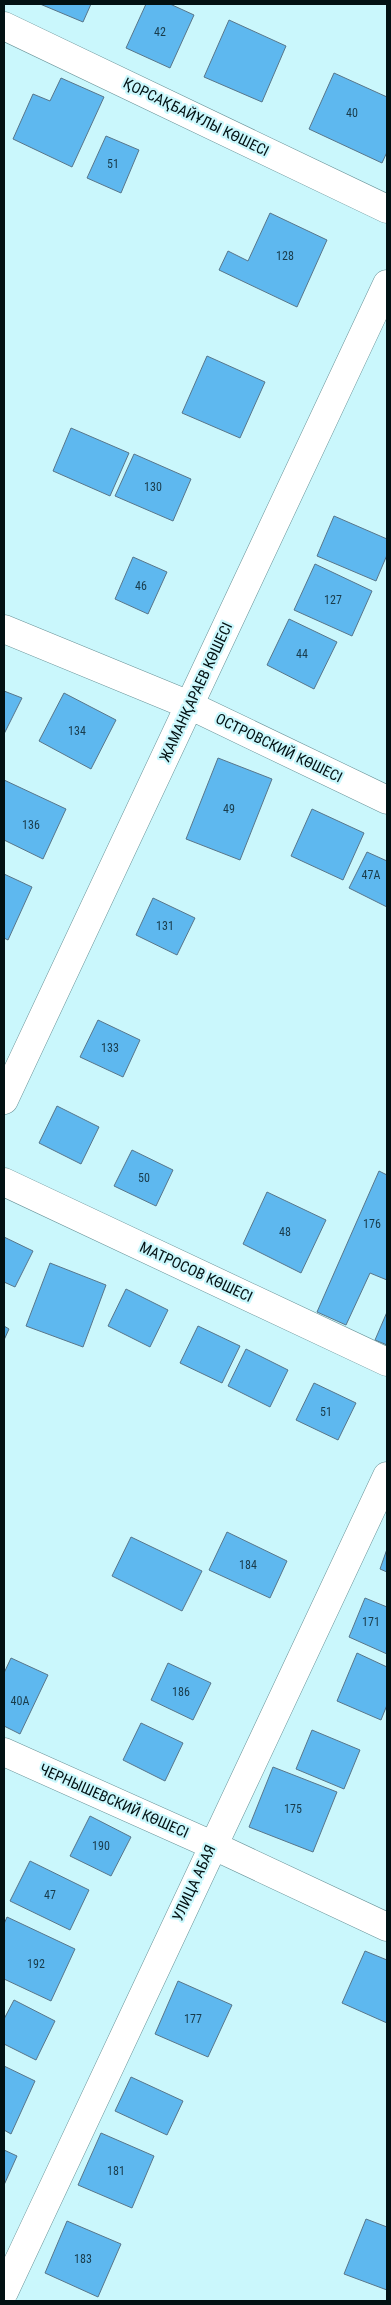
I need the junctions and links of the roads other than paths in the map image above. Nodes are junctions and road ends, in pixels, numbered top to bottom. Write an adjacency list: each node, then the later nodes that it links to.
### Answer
1 (4, 26): 2 (street, ҚОРСАҚБАЙҰЛЫ КӨШЕСІ)
2 (387, 209)
3 (387, 284): 5 (street, ЖАМАНҚАРАЕВ КӨШЕСІ)
4 (4, 629): 5 (street, ОСТРОВСКИЙ КӨШЕСІ)
5 (190, 705): 6 (street, ОСТРОВСКИЙ КӨШЕСІ); 7 (street, ЖАМАНҚАРАЕВ КӨШЕСІ)
6 (387, 800)
7 (4, 1100)
8 (4, 1182): 9 (street, МАТРОСОВ КӨШЕСІ)
9 (387, 1362)
10 (387, 1476): 12 (street, УЛИЦА АБАЯ)
11 (4, 1752): 12 (street, ЧЕРНЫШЕВСКИЙ КӨШЕСІ)
12 (212, 1844): 13 (street, ЧЕРНЫШЕВСКИЙ КӨШЕСІ); 14 (street, УЛИЦА АБАЯ)
13 (387, 1927)
14 (4, 2292)

